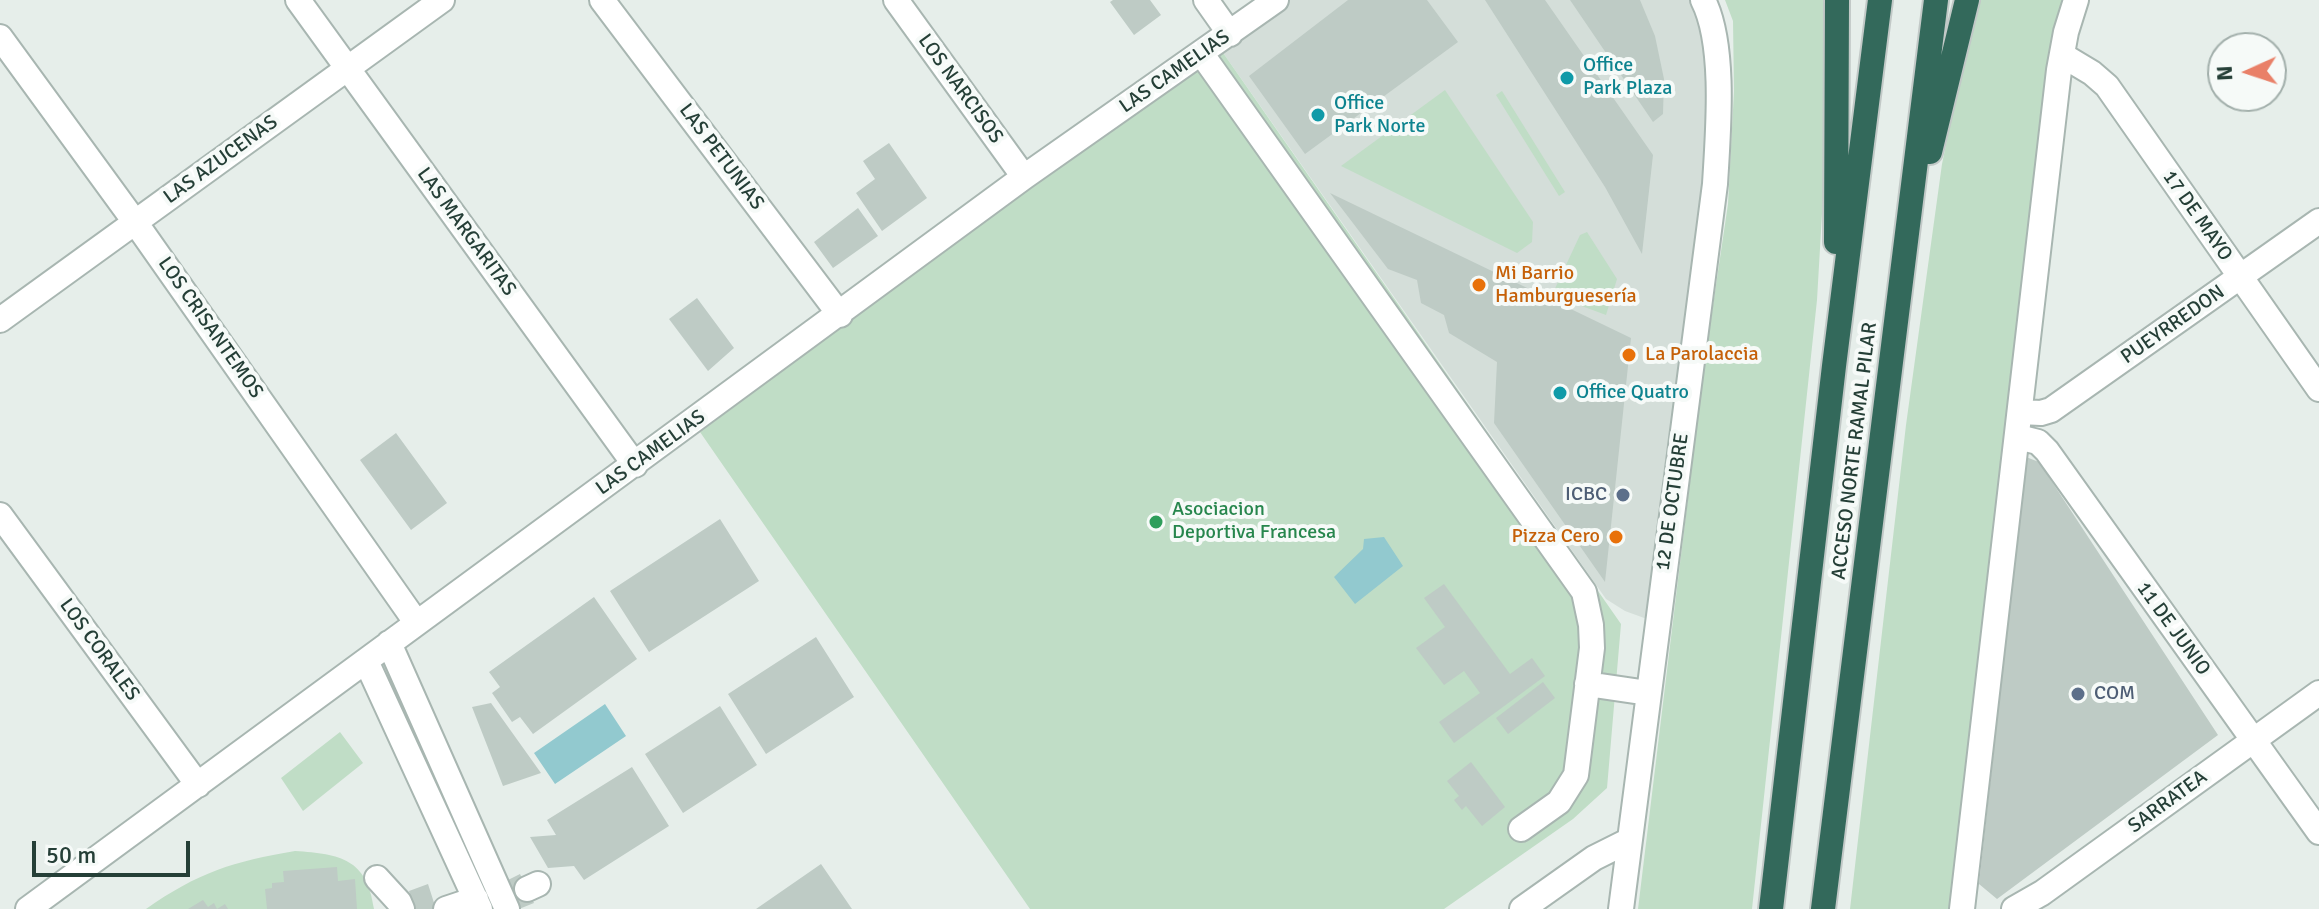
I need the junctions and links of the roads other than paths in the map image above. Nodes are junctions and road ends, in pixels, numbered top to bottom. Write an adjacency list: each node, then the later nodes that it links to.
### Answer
1 (298, 0): 17 (street, LAS MARGARITAS)
2 (442, 0): 17 (street, LAS AZUCENAS)
3 (602, 0): 23 (street, LAS PETUNIAS)
4 (896, 0): 18 (street, LOS NARCISOS)
5 (1206, 0): 13 (street)
6 (1276, 0): 13 (street, LAS CAMELIAS)
7 (1703, 0): 35 (street, 12 DE OCTUBRE)
8 (1837, 0): 25 (highway)
9 (1880, 0): 25 (highway, ACCESO NORTE RAMAL PILAR)
10 (1936, 0): 21 (highway, ACCESO NORTE RAMAL PILAR)
11 (1967, 0): 21 (highway)
12 (2076, 0): 16 (street)
13 (1230, 34): 15 (street, LAS CAMELIAS)
14 (0, 37): 20 (street, LOS CRISANTEMOS)
15 (1201, 53): 18 (street, LAS CAMELIAS); 34 (street)
16 (2062, 55): 22 (street, 17 DE MAYO); 27 (street)
17 (347, 68): 20 (street, LAS AZUCENAS); 29 (street, LAS MARGARITAS)
18 (1024, 177): 23 (street, LAS CAMELIAS)
19 (2319, 221): 22 (street, PUEYRREDON)
20 (135, 222): 24 (street, LAS AZUCENAS); 31 (street, LOS CRISANTEMOS)
21 (1902, 267): 51 (highway, ACCESO NORTE RAMAL PILAR)
22 (2240, 278): 26 (street, 17 DE MAYO); 27 (street, PUEYRREDON)
23 (840, 315): 29 (street, LAS CAMELIAS)
24 (0, 320)
25 (1834, 366): 50 (highway, ACCESO NORTE RAMAL PILAR)
26 (2319, 389)
27 (2021, 412): 28 (street)
28 (2018, 437): 37 (street, 11 DE JUNIO); 52 (street)
29 (635, 465): 31 (street, LAS CAMELIAS)
30 (0, 515): 38 (street, LOS CORALES)
31 (416, 622): 32 (street, LAS CAMELIAS)
32 (389, 643): 33 (street, LAS CAMELIAS); 42 (street)
33 (366, 661): 38 (street, LAS CAMELIAS); 42 (street)
34 (1587, 684): 35 (street); 39 (street)
35 (1648, 693): 41 (street, 12 DE OCTUBRE)
36 (2319, 693): 37 (street, SARRATEA)
37 (2253, 741): 40 (street, 11 DE JUNIO); 43 (street, SARRATEA)
38 (198, 785): 44 (street, LAS CAMELIAS)
39 (1521, 829)
40 (2319, 832)
41 (1628, 841): 48 (street); 49 (street, 12 DE OCTUBRE)
42 (505, 900): 47 (street)
43 (2048, 901): 53 (street, SARRATEA)
44 (28, 909)
45 (383, 909): 46 (street)
46 (402, 909)
47 (446, 909)
48 (1522, 909)
49 (1621, 909)
50 (1771, 909)
51 (1823, 909)
52 (1962, 909)
53 (2014, 909)

